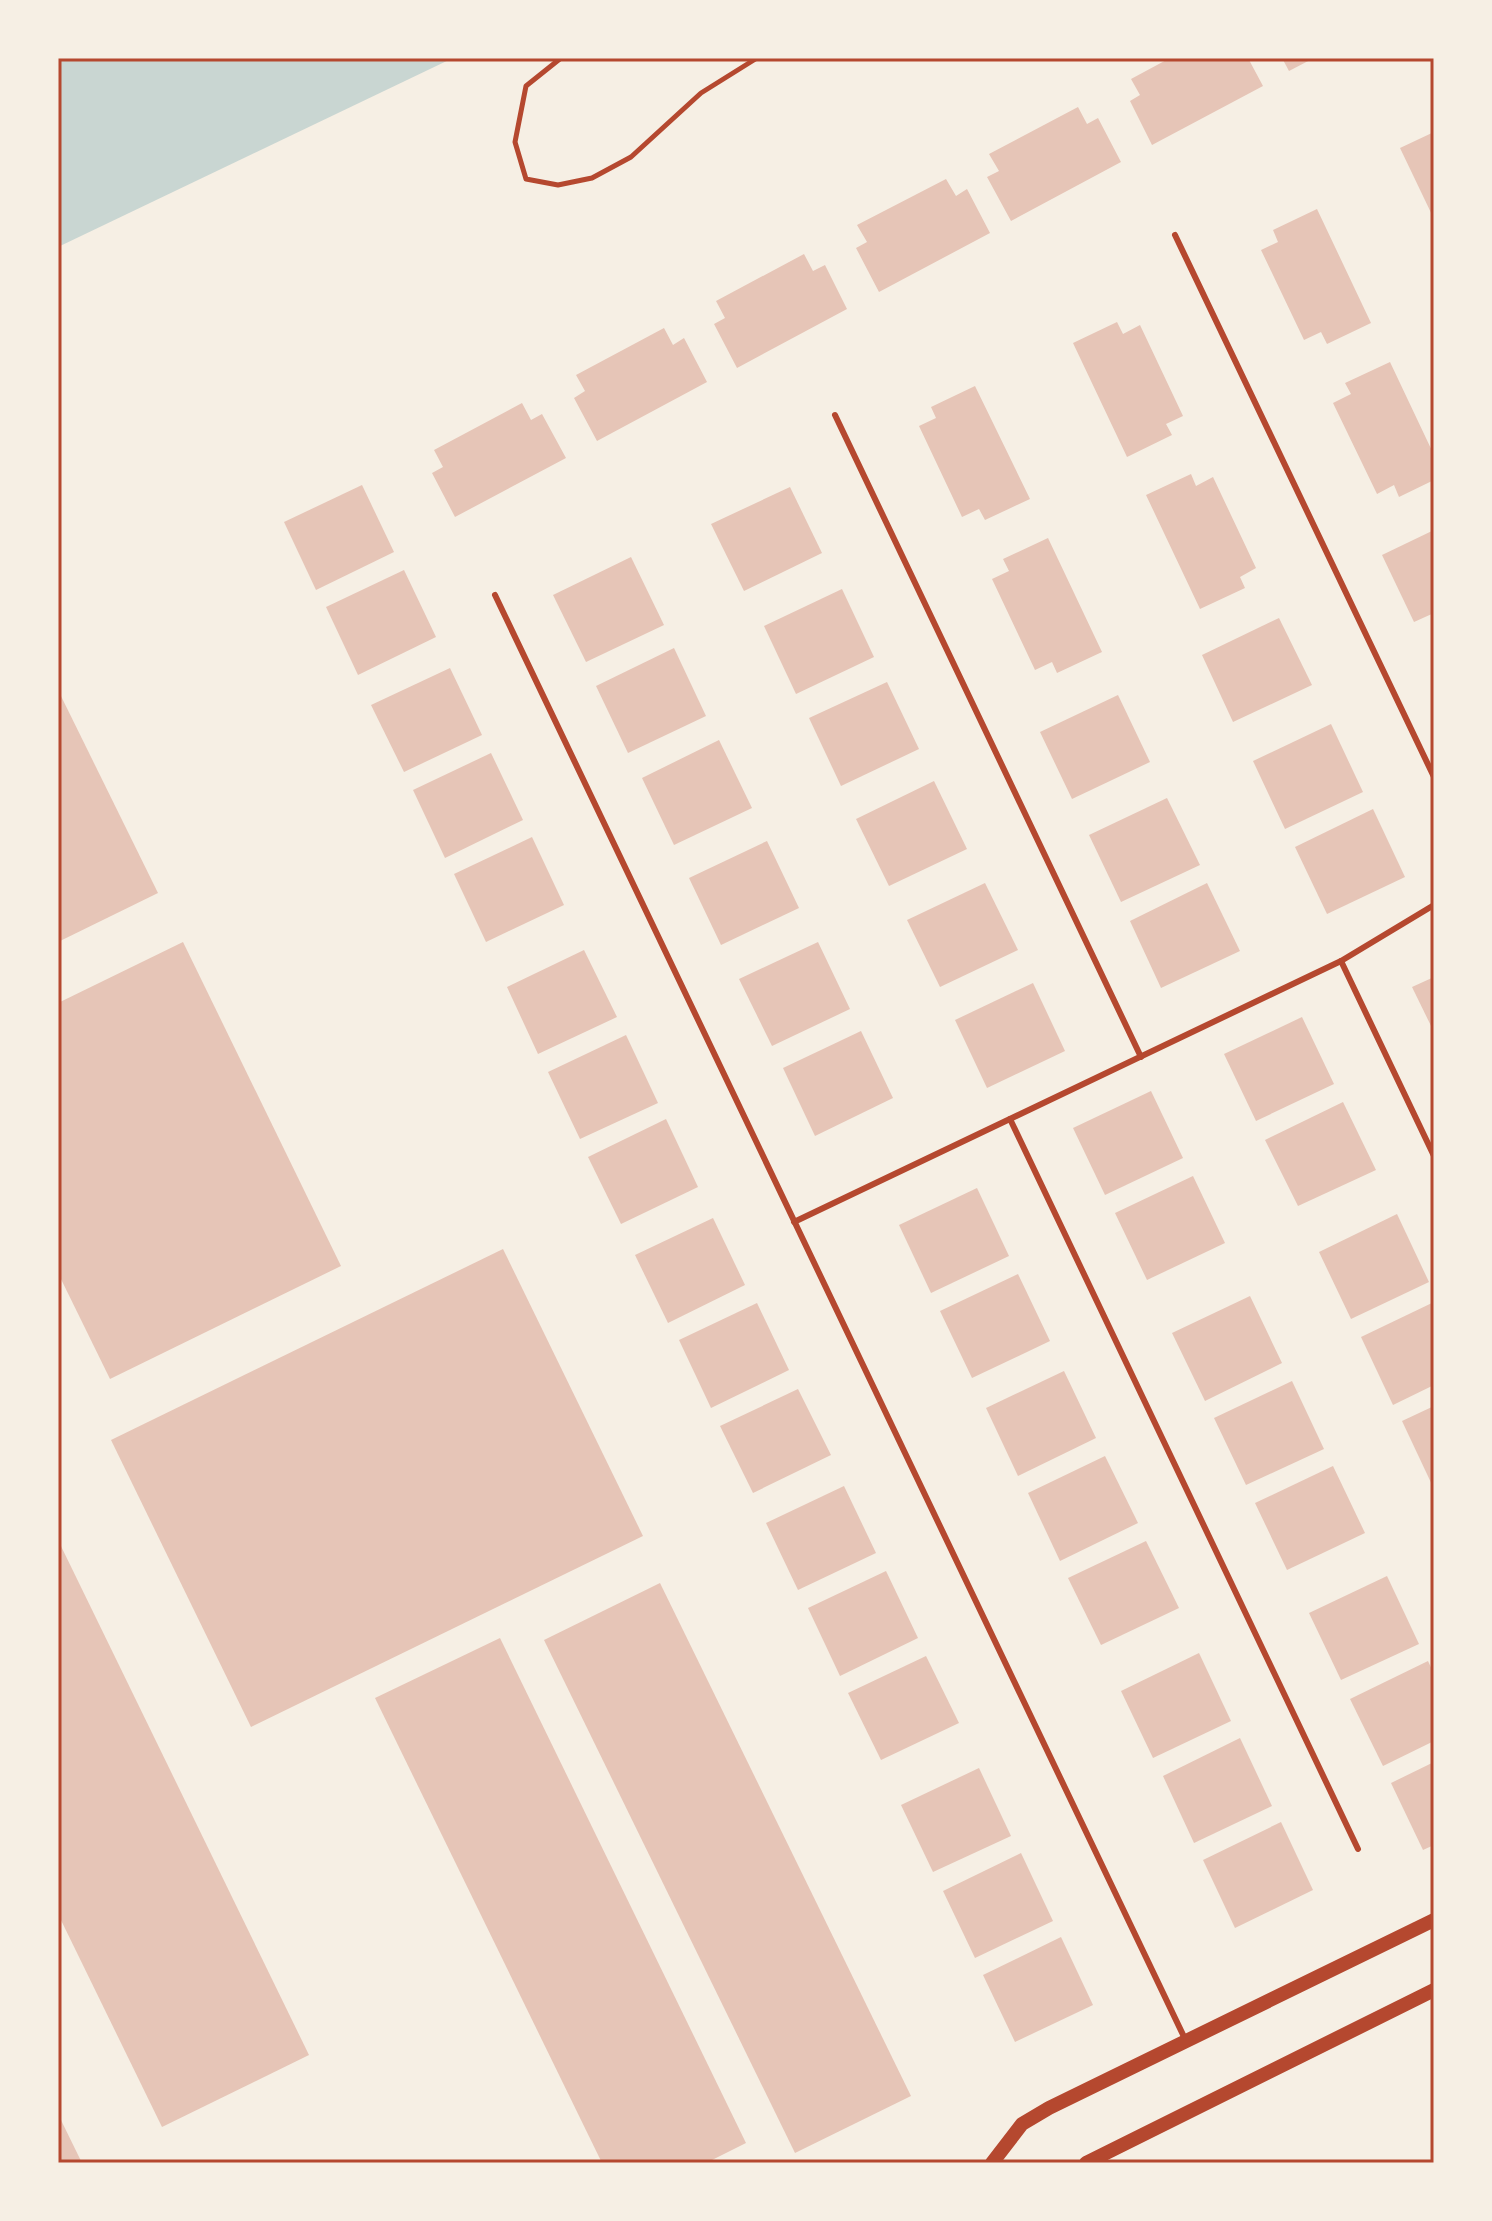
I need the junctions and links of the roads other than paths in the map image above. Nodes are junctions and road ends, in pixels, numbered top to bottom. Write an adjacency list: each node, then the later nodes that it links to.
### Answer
1 (1175, 235): 4 (lane)
2 (835, 415): 7 (lane)
3 (495, 595): 10 (lane)
4 (1434, 777)
5 (1434, 905): 6 (lane)
6 (1341, 961): 7 (lane); 9 (lane)
7 (1141, 1057): 8 (lane)
8 (1010, 1119): 10 (lane); 11 (lane)
9 (1434, 1156)
10 (794, 1222): 14 (lane)
11 (1358, 1849)
12 (1434, 1920): 14 (street)
13 (1434, 1990): 16 (street)
14 (1186, 2041): 15 (street)
15 (992, 2163)
16 (1086, 2163)

